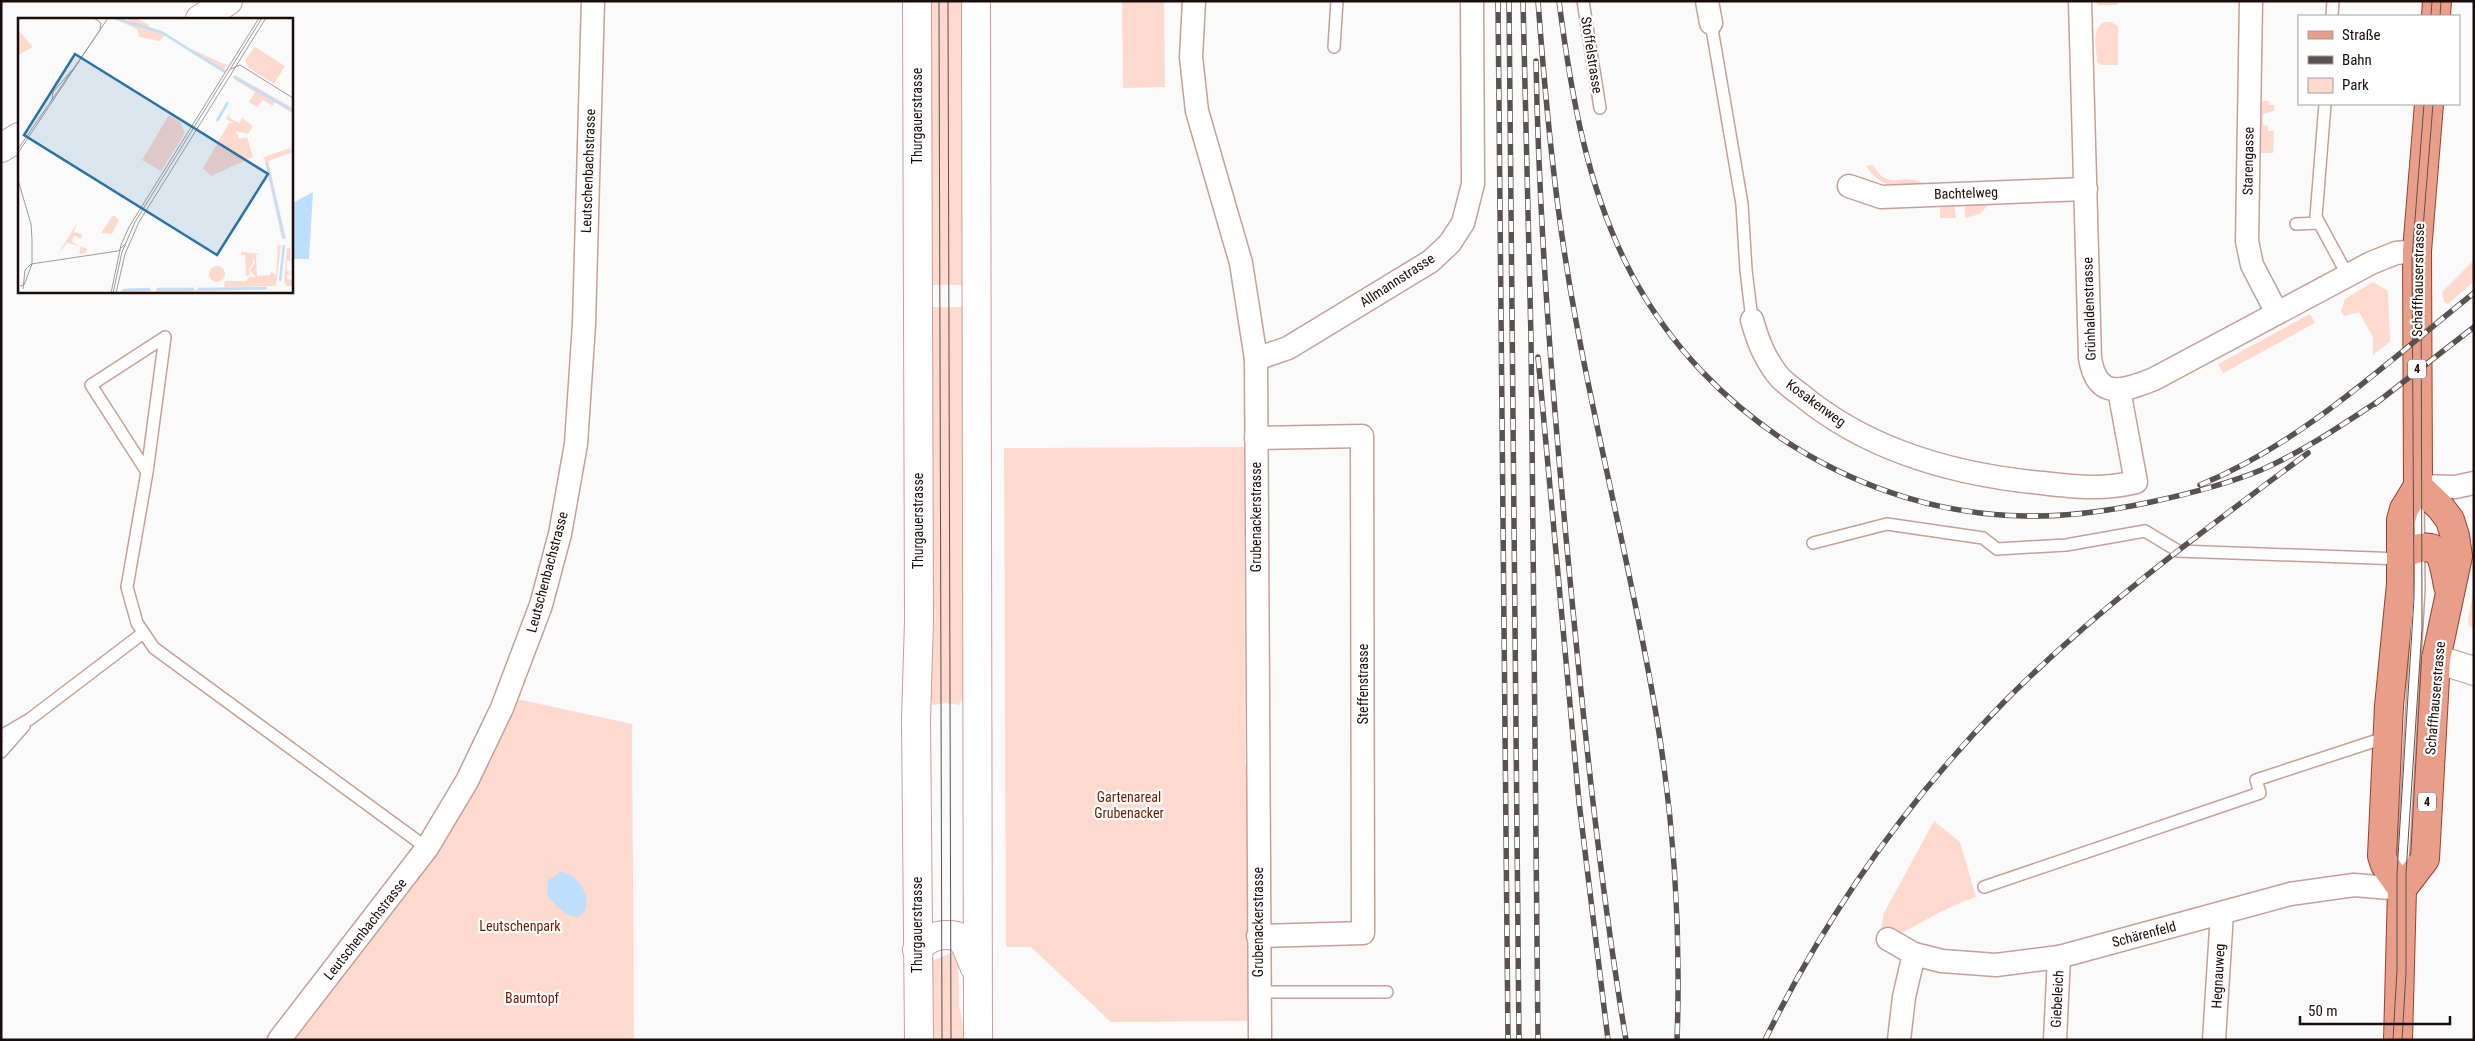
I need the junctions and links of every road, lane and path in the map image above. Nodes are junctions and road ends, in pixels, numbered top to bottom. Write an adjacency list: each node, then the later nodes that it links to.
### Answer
1 (228, 1): 16 (main road)
2 (593, 1): 48 (street, Leutschenbachstrasse)
3 (917, 1): 54 (main road, Thurgauerstrasse)
4 (976, 1): 57 (main road)
5 (1194, 1): 32 (street, Grubenackerstrasse)
6 (1337, 1): 18 (lane)
7 (1472, 1): 32 (street, Allmannstrasse)
8 (1583, 1): 21 (lane, Stoffelstrasse)
9 (1707, 1): 17 (street, Kosakenweg)
10 (2080, 1): 25 (street, Grünhaldenstrasse)
11 (2251, 1): 30 (street, Starengasse)
12 (2333, 1): 14 (lane)
13 (2437, 1): 15 (main road)
14 (2332, 15)
15 (2436, 15)
16 (202, 18)
17 (1711, 23): 31 (lane, Kosakenweg)
18 (1334, 48)
19 (2325, 105): 27 (lane)
20 (2428, 105): 28 (main road, Schaffhauserstrasse / 4)
21 (1600, 108)
22 (18, 138): 23 (main road)
23 (1, 148)
24 (1849, 186): 25 (street, Bachtelweg)
25 (2086, 189): 33 (street, Grünhaldenstrasse)
26 (2296, 224): 27 (lane)
27 (2319, 224): 29 (lane)
28 (2417, 251): 29 (street); 37 (main road, Schaffhauserstrasse / 4)
29 (2348, 276): 30 (street)
30 (2277, 313): 33 (street)
31 (1752, 320): 33 (street, Kosakenweg)
32 (1256, 359): 34 (street, Grubenackerstrasse)
33 (2119, 390)
34 (1256, 438): 52 (street, Grubenackerstrasse); 52 (street, Steffenstrasse)
35 (147, 472): 35 (lane); 41 (lane)
36 (2474, 483): 37 (street)
37 (2418, 486): 39 (main road, Schaffhauserstrasse / 4); 40 (main road, Schaffhauserstrasse / 4)
38 (1813, 543): 39 (lane)
39 (2407, 553): 40 (main road); 42 (main road, Schaffhauserstrasse / 4)
40 (2449, 592): 42 (main road, Schaffhauserstrasse / 4)
41 (143, 633): 44 (lane); 48 (lane)
42 (2415, 657): 43 (main road); 46 (main road, Schaffhauserstrasse / 4); 50 (main road, Schaffhauserstrasse / 4)
43 (2474, 671)
44 (30, 718): 45 (lane); 47 (lane)
45 (1, 736)
46 (2387, 737): 49 (lane); 50 (main road, Schaffhauserstrasse / 4)
47 (1, 752)
48 (428, 848): 60 (street, Leutschenbachstrasse)
49 (1984, 887)
50 (2402, 889): 51 (street, Schärenfeld); 67 (main road)
51 (2222, 913): 56 (street, Schärenfeld); 66 (street, Hegnauweg)
52 (1258, 936): 58 (street, Grubenackerstrasse)
53 (1888, 939): 55 (street, Schärenfeld)
54 (917, 950): 57 (main road); 61 (main road, Thurgauerstrasse)
55 (1914, 954): 56 (street, Schärenfeld); 64 (street)
56 (2059, 957): 65 (street, Giebeleich)
57 (978, 974): 62 (main road)
58 (1259, 992): 59 (lane); 63 (street, Grubenackerstrasse)
59 (1387, 992)
60 (279, 1040)
61 (919, 1040)
62 (978, 1040)
63 (1260, 1040)
64 (1900, 1040)
65 (2055, 1040)
66 (2214, 1040)
67 (2398, 1040)

